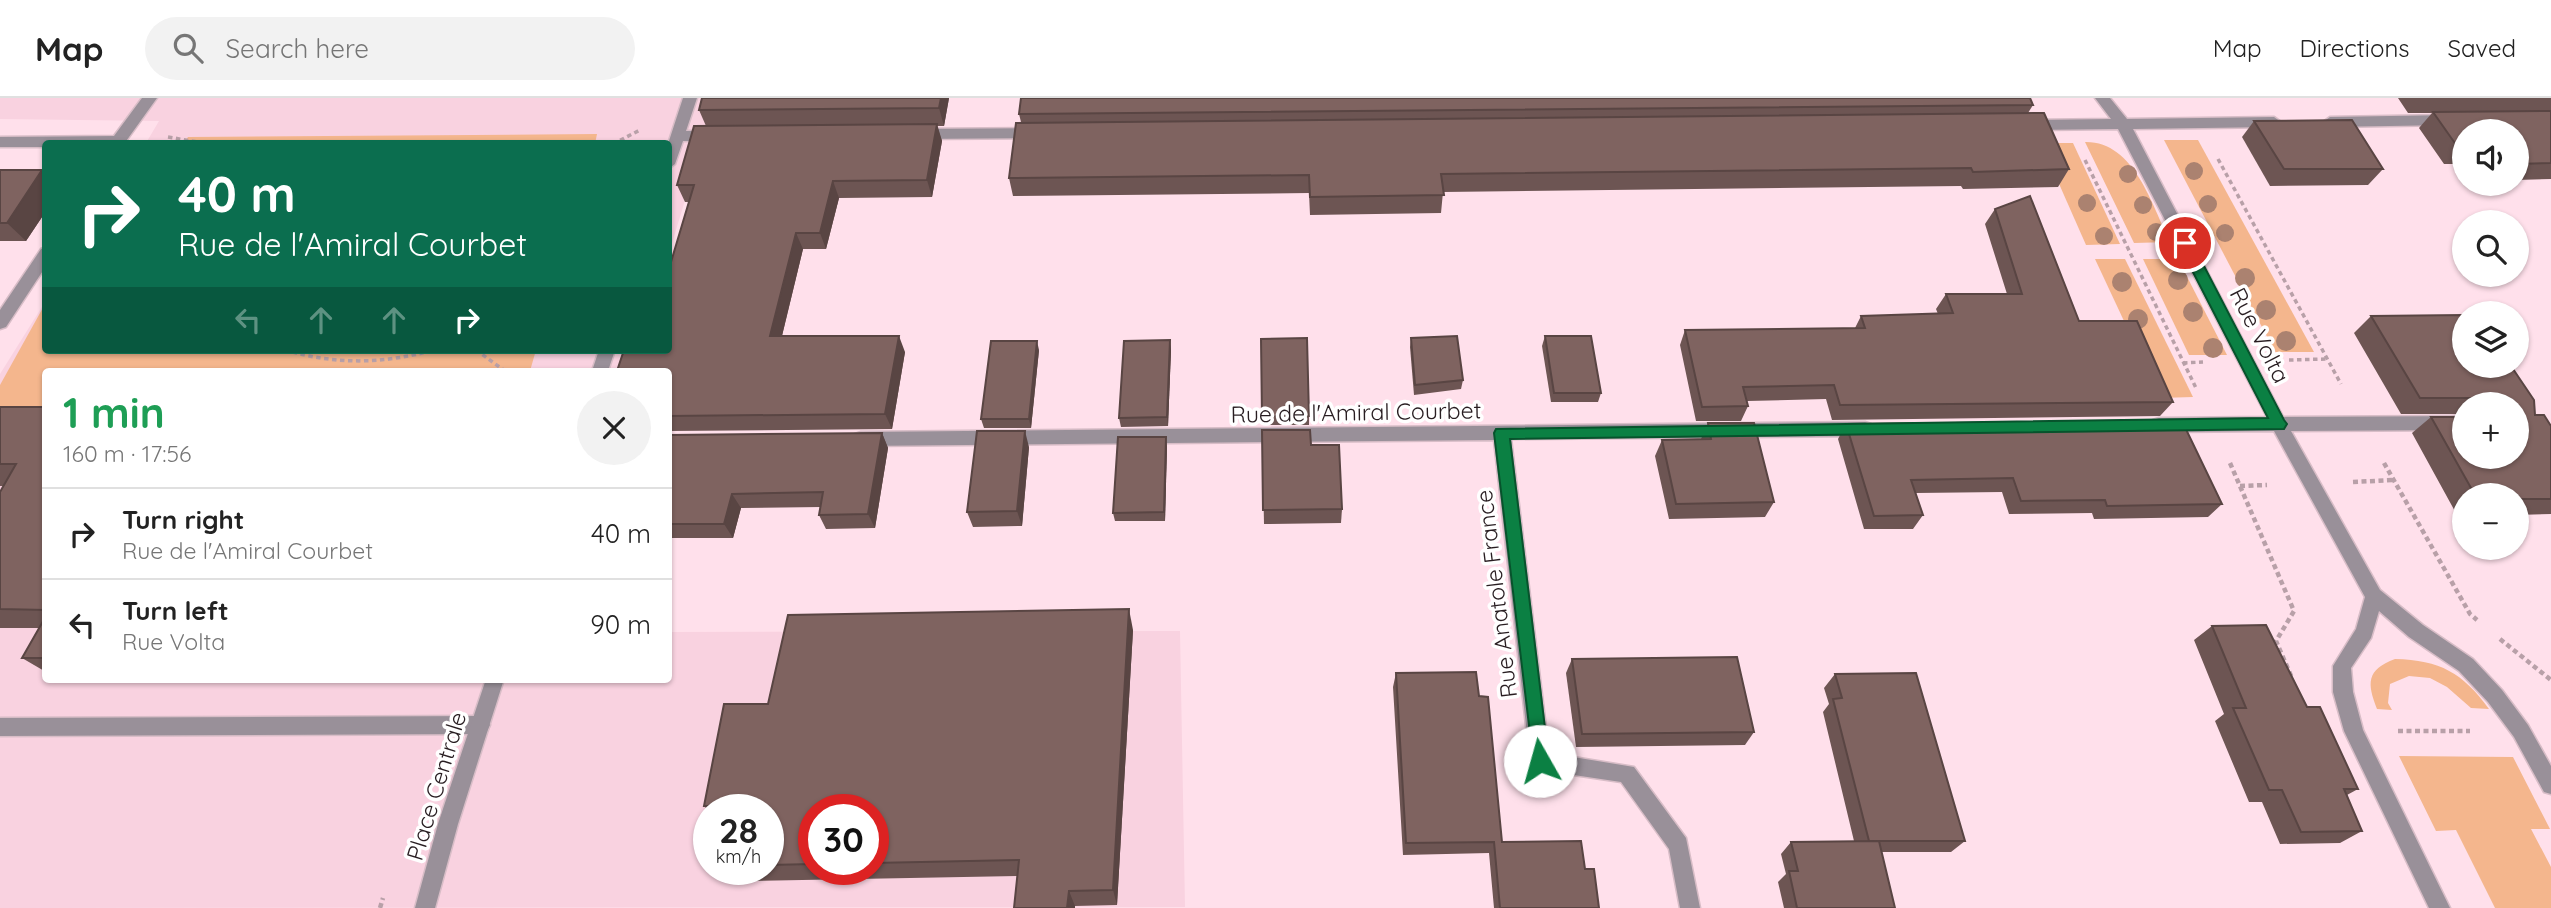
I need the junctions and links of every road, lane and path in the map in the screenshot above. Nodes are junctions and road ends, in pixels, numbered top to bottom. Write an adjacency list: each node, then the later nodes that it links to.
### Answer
1 (150, 98): 14 (street)
2 (690, 98): 13 (street)
3 (2102, 98): 8 (street, Rue Volta)
4 (2452, 120): 6 (street)
5 (2293, 122): 8 (street)
6 (2320, 122)
7 (2068, 124): 8 (street); 9 (street); 26 (path)
8 (2123, 124): 25 (street, Rue Volta)
9 (2012, 125)
10 (1053, 133): 11 (street)
11 (901, 134)
12 (734, 135): 13 (street)
13 (678, 136): 17 (street)
14 (118, 140)
15 (0, 142): 16 (street)
16 (42, 142)
17 (672, 153)
18 (42, 259): 19 (street)
19 (0, 323)
20 (297, 354): 21 (path)
21 (421, 354)
22 (482, 354): 23 (path)
23 (501, 368)
24 (2452, 423): 25 (street)
25 (2279, 424): 26 (street); 31 (street, Rue Volta)
26 (2214, 425): 27 (street); 32 (path)
27 (2144, 426)
28 (1879, 429): 29 (street, Rue de l'Amiral Courbet)
29 (1502, 433): 30 (street, Rue de l'Amiral Courbet); 40 (street, Rue Anatole France)
30 (849, 440)
31 (2374, 596): 36 (street); 37 (street, Rue Volta)
32 (2293, 679)
33 (494, 683): 34 (street, Place Centrale)
34 (480, 725): 35 (street); 39 (street, Place Centrale)
35 (0, 727)
36 (2354, 731): 37 (path); 41 (street)
37 (2521, 731): 38 (street, Rue Volta)
38 (2551, 785)
39 (425, 908)
40 (1690, 908)
41 (2440, 908)

